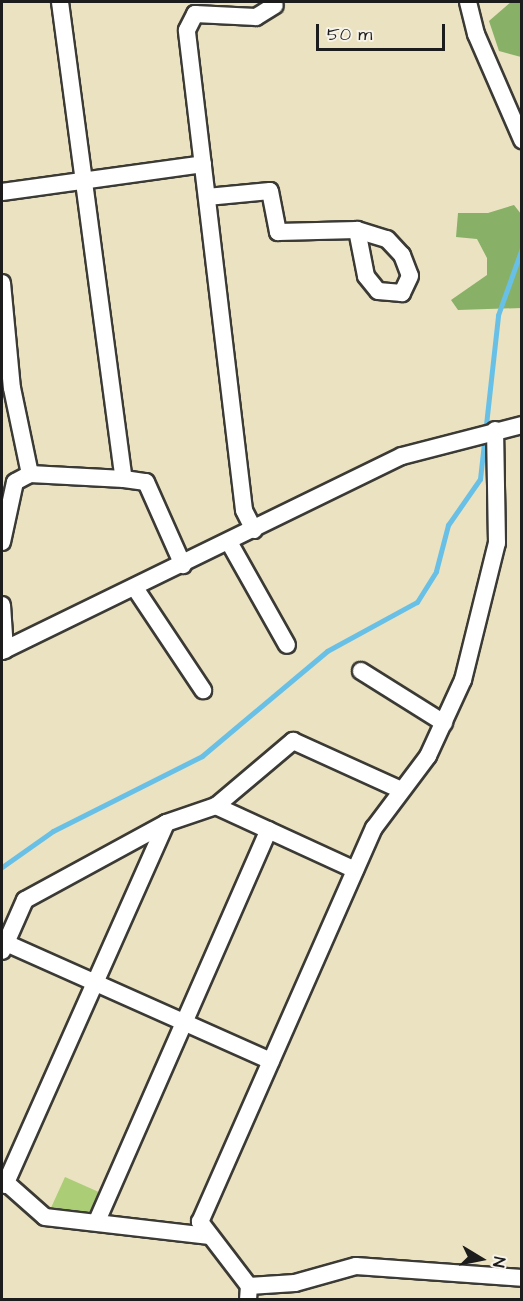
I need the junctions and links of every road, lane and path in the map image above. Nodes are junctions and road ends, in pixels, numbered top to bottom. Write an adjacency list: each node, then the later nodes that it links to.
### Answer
1 (60, 2): 6 (street)
2 (468, 2): 4 (street)
3 (275, 5): 5 (street)
4 (522, 140)
5 (203, 164): 6 (street); 8 (street)
6 (86, 178): 7 (street); 14 (street)
7 (2, 192)
8 (207, 197): 9 (street); 15 (street)
9 (357, 230)
10 (2, 283): 13 (street)
11 (522, 425): 12 (street)
12 (495, 430): 15 (street); 25 (street)
13 (30, 474): 14 (street); 16 (street)
14 (124, 479): 18 (street)
15 (254, 530): 17 (street)
16 (2, 542)
17 (229, 542): 18 (street); 21 (street)
18 (183, 565): 19 (street)
19 (135, 588): 22 (street); 24 (street)
20 (2, 605): 22 (street)
21 (287, 645)
22 (3, 651)
23 (361, 671): 25 (street)
24 (203, 690)
25 (444, 723): 26 (street)
26 (401, 790): 27 (street); 30 (street)
27 (216, 806): 28 (street); 29 (street)
28 (166, 823): 31 (street); 32 (street)
29 (268, 830): 30 (street); 33 (street)
30 (355, 870): 34 (street)
31 (3, 947): 32 (street)
32 (96, 983): 33 (street); 35 (street)
33 (186, 1022): 34 (street); 36 (street)
34 (271, 1061): 37 (street)
35 (3, 1182): 36 (street)
36 (97, 1221): 37 (street)
37 (210, 1236): 39 (street)
38 (522, 1278): 39 (street)
39 (249, 1293)

